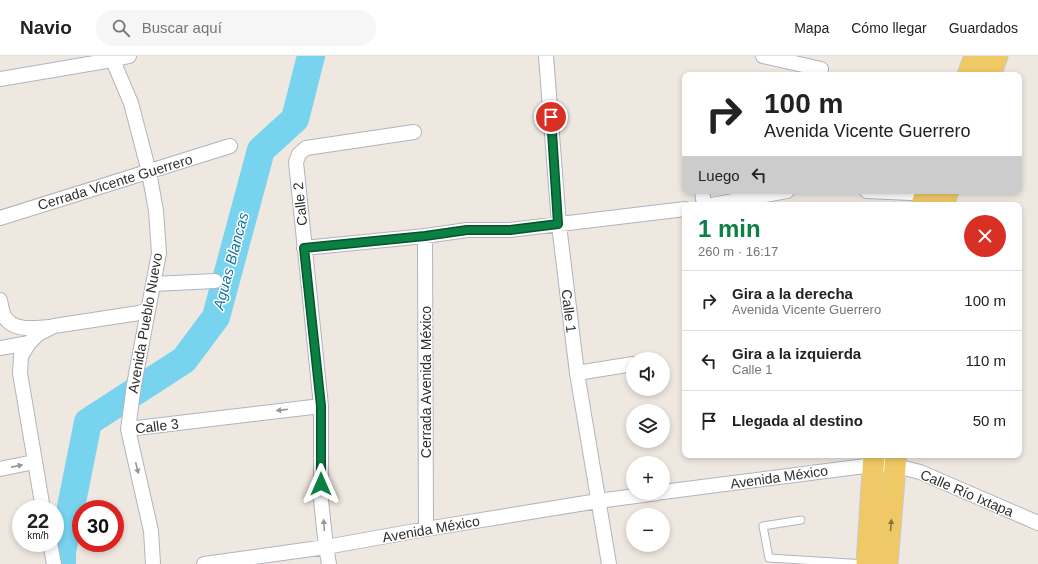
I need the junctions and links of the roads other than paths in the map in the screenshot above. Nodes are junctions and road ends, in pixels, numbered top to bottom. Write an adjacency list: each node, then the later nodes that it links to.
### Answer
1 (129, 56): 6 (street)
2 (546, 56): 21 (street, Calle 1)
3 (762, 56): 7 (street)
4 (975, 56): 8 (main road)
5 (997, 56): 9 (main road)
6 (111, 58): 10 (street); 13 (street, Avenida Pueblo Nuevo)
7 (821, 67)
8 (969, 72)
9 (991, 72)
10 (0, 78)
11 (414, 132): 23 (street, Calle 2)
12 (230, 146): 13 (street, Cerrada Vicente Guerrero)
13 (148, 172): 20 (street, Cerrada Vicente Guerrero); 25 (street, Avenida Pueblo Nuevo)
14 (771, 194): 18 (street)
15 (896, 194): 16 (street)
16 (924, 197): 17 (street)
17 (946, 197)
18 (728, 202)
19 (682, 209): 21 (street)
20 (0, 218)
21 (558, 224): 22 (street); 32 (street, Calle 1)
22 (425, 236): 23 (street); 45 (street, Cerrada Avenida México)
23 (304, 248): 33 (street, Calle 2)
24 (216, 281): 25 (street)
25 (154, 284): 27 (street, Avenida Pueblo Nuevo)
26 (0, 300): 28 (street)
27 (148, 310): 28 (street); 34 (street, Avenida Pueblo Nuevo)
28 (54, 326): 29 (street)
29 (28, 343): 30 (street); 37 (street)
30 (0, 348)
31 (626, 365): 32 (street)
32 (577, 373): 42 (street, Calle 1)
33 (321, 406): 34 (street, Calle 3, one-way to 34); 46 (street, Calle 2, one-way to 33)
34 (128, 429): 49 (street, Calle 3, one-way to 49)
35 (874, 460): 36 (street, Avenida México); 39 (street, Avenida México); 53 (main road)
36 (896, 460): 44 (street, Calle Río Ixtapa); 55 (main road, one-way to 36)
37 (34, 462): 38 (street, one-way to 37); 41 (street)
38 (0, 469)
39 (670, 491)
40 (626, 497): 42 (street, Avenida México)
41 (41, 500)
42 (598, 501): 45 (street, Avenida México); 52 (street, Calle 1)
43 (801, 520): 53 (lane)
44 (1038, 523)
45 (426, 529): 46 (street, Avenida México)
46 (326, 547): 50 (street, Avenida México); 51 (street, Calle 2)
47 (52, 552): 48 (street)
48 (54, 564)
49 (153, 564)
50 (204, 564)
51 (329, 564)
52 (609, 564)
53 (867, 564): 54 (lane)
54 (872, 564)
55 (887, 564)

